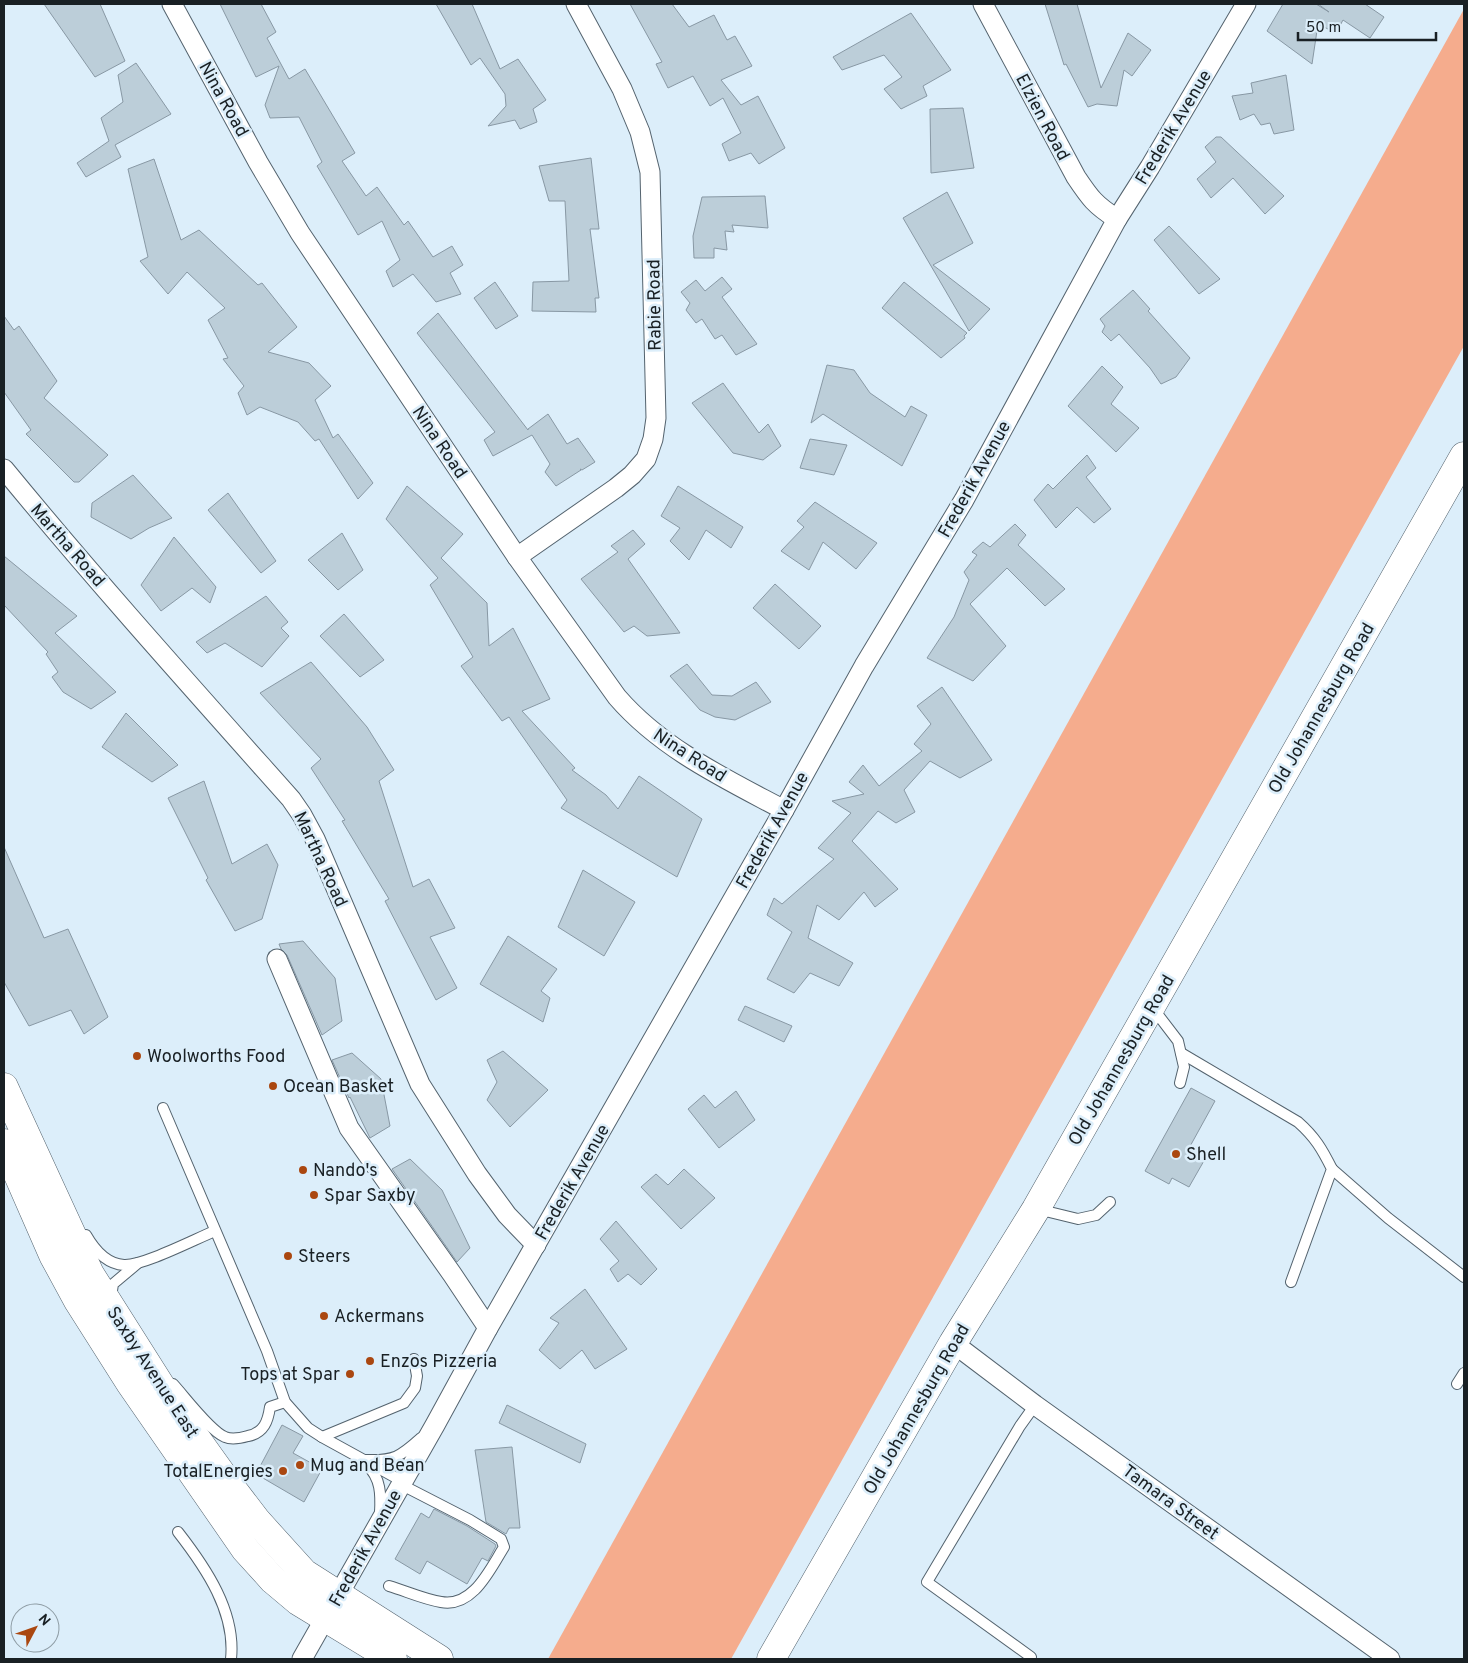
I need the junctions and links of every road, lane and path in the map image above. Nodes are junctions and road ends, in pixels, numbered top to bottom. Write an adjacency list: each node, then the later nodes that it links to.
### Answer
1 (172, 4): 8 (street, Nina Road)
2 (576, 4): 8 (street, Rabie Road)
3 (983, 4): 5 (street, Elzien Road)
4 (1246, 4): 5 (street, Frederik Avenue)
5 (1117, 219): 9 (street, Frederik Avenue)
6 (1464, 456): 11 (street, Old Johannesburg Road)
7 (4, 469): 21 (street, Martha Road)
8 (517, 557): 9 (street, Nina Road)
9 (784, 810): 21 (street, Frederik Avenue)
10 (277, 960): 26 (street)
11 (1152, 1006): 12 (lane); 19 (street, Old Johannesburg Road)
12 (1181, 1053): 13 (lane); 17 (lane)
13 (1180, 1083)
14 (4, 1086): 16 (street, Saxby Avenue East)
15 (163, 1108): 20 (lane)
16 (16, 1140): 22 (lane); 25 (street, Saxby Avenue East); 41 (street, Saxby Avenue East)
17 (1332, 1169): 23 (lane); 24 (lane)
18 (1110, 1202): 19 (lane)
19 (1036, 1209): 27 (street, Old Johannesburg Road)
20 (215, 1231): 22 (lane); 32 (lane)
21 (536, 1245): 26 (street, Frederik Avenue)
22 (139, 1263): 25 (lane)
23 (1464, 1277)
24 (1291, 1282)
25 (112, 1310): 29 (street, Saxby Avenue East)
26 (488, 1328): 34 (street, Frederik Avenue)
27 (953, 1343): 33 (street, Tamara Street); 47 (street, Old Johannesburg Road)
28 (414, 1359): 35 (lane)
29 (144, 1362): 32 (lane); 41 (street, Saxby Avenue East)
30 (1464, 1373): 31 (lane)
31 (1457, 1384)
32 (285, 1402): 35 (lane)
33 (1035, 1404): 42 (lane); 48 (street, Tamara Street)
34 (435, 1425): 36 (lane); 37 (street, Frederik Avenue)
35 (322, 1438): 36 (lane)
36 (362, 1459): 37 (lane); 38 (lane)
37 (401, 1483): 38 (street, Frederik Avenue); 40 (lane)
38 (380, 1522): 41 (street, Frederik Avenue)
39 (178, 1532): 43 (lane)
40 (389, 1586)
41 (332, 1606): 44 (street, Frederik Avenue); 45 (street, Saxby Avenue East); 46 (street, Saxby Avenue East)
42 (1031, 1657)
43 (231, 1659)
44 (302, 1659)
45 (393, 1659)
46 (439, 1659)
47 (771, 1659)
48 (1390, 1659)

